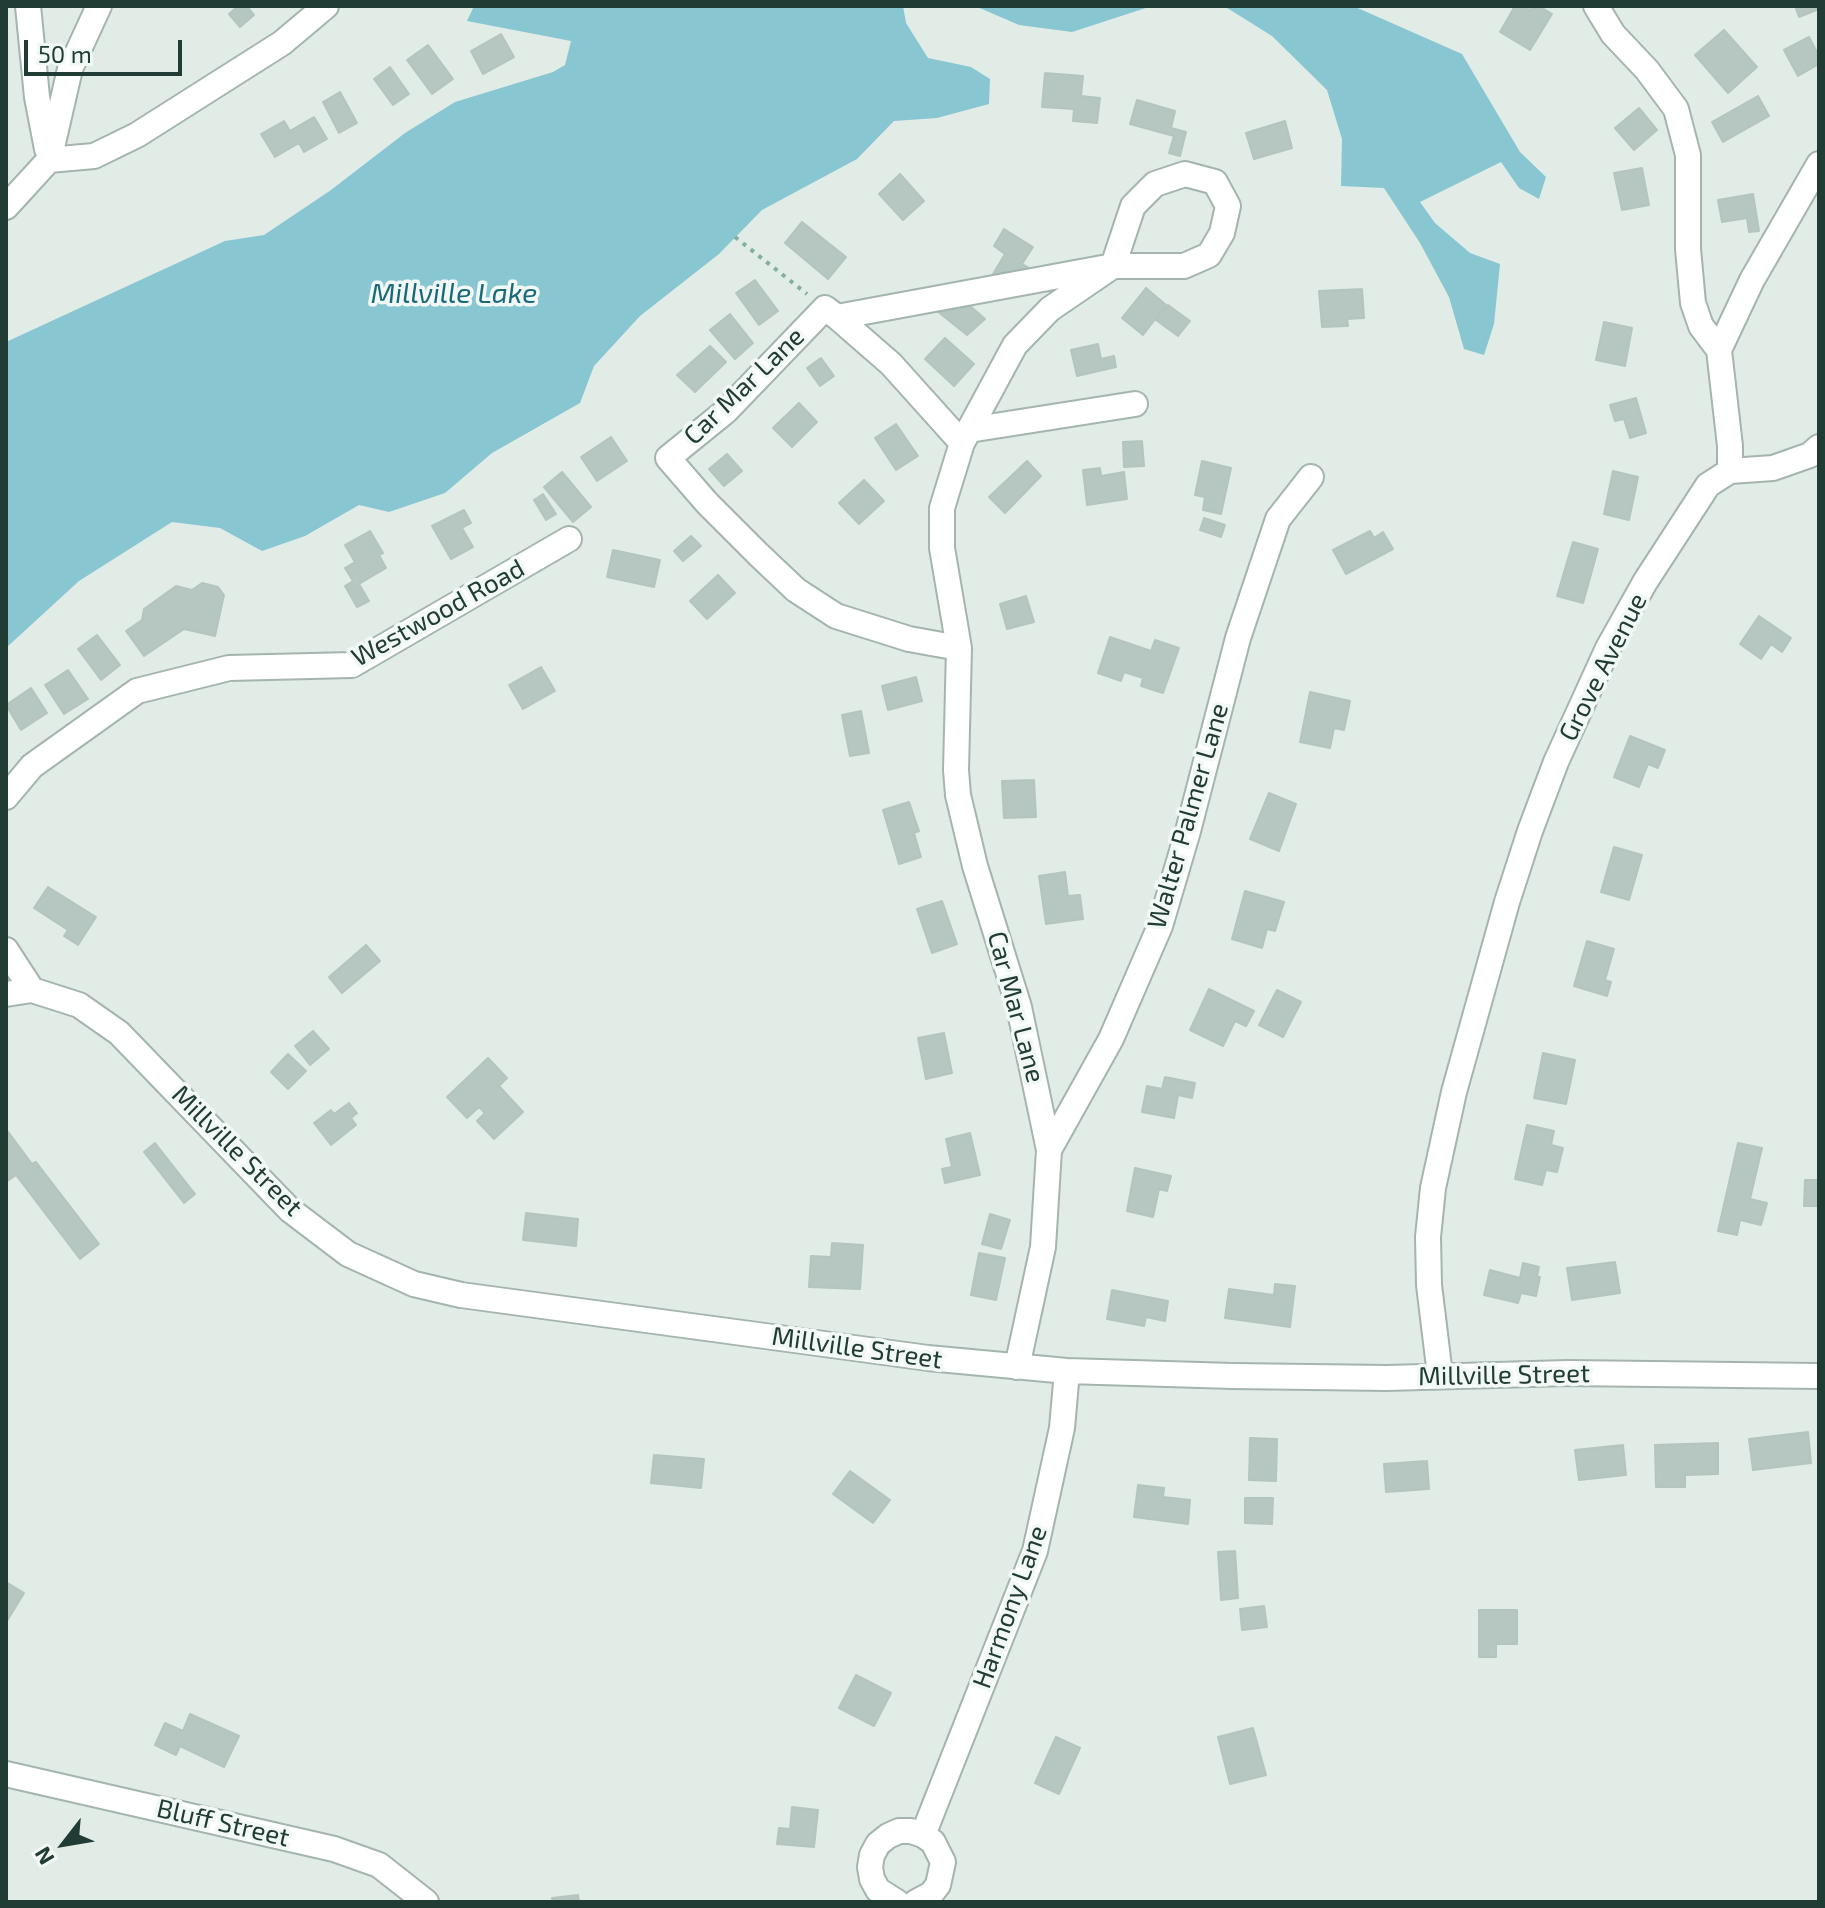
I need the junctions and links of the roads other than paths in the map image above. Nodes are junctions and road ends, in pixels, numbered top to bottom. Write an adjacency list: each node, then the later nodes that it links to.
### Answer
1 (28, 6): 5 (street)
2 (99, 6): 5 (street)
3 (326, 6): 5 (street)
4 (1596, 6): 10 (street)
5 (49, 160): 7 (street)
6 (1819, 164): 10 (street)
7 (6, 207)
8 (1113, 266): 8 (street, Car Mar Lane); 9 (street, Car Mar Lane); 12 (street, Car Mar Lane)
9 (831, 313): 12 (street, Car Mar Lane); 17 (street, Car Mar Lane)
10 (1719, 350): 14 (street)
11 (1135, 404): 12 (street)
12 (965, 436): 17 (street, Car Mar Lane)
13 (1819, 447): 14 (street)
14 (1730, 471): 25 (street, Grove Avenue)
15 (1311, 477): 22 (street, Walter Palmer Lane)
16 (569, 539): 18 (street, Westwood Road)
17 (959, 648): 22 (street, Car Mar Lane)
18 (6, 797)
19 (6, 950): 20 (street)
20 (32, 990): 21 (street, Millville Street); 23 (street, Millville Street)
21 (6, 994)
22 (1049, 1150): 23 (street, Car Mar Lane)
23 (1017, 1367): 24 (street, Millville Street)
24 (1067, 1371): 25 (street, Millville Street); 28 (street, Harmony Lane)
25 (1440, 1375): 26 (street, Millville Street)
26 (1819, 1376)
27 (6, 1774): 29 (street, Bluff Street)
28 (923, 1835): 30 (street); 31 (street)
29 (426, 1902)
30 (897, 1902)
31 (916, 1902)

